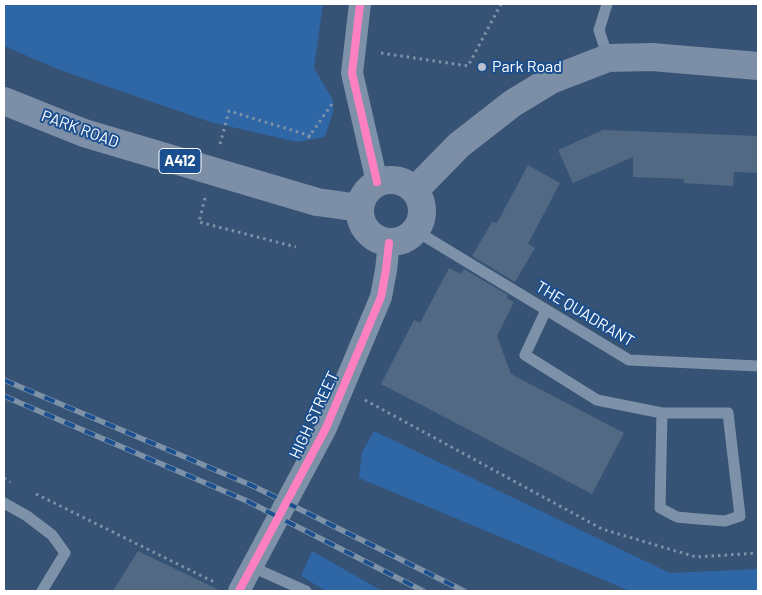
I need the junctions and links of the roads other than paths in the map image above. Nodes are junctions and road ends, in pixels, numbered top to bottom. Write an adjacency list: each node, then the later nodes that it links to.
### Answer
1 (360, 4): 6 (street)
2 (607, 4): 3 (lane)
3 (608, 58): 4 (main road); 7 (main road)
4 (758, 66)
5 (4, 101): 8 (main road, PARK ROAD / A412)
6 (377, 182): 7 (main road); 8 (main road)
7 (415, 190): 9 (main road)
8 (360, 208): 10 (main road)
9 (416, 231): 10 (main road); 11 (lane, THE QUADRANT)
10 (388, 243): 15 (street, HIGH STREET)
11 (546, 310): 12 (lane, THE QUADRANT); 13 (lane)
12 (757, 366)
13 (662, 413): 13 (lane)
14 (4, 503): 16 (lane)
15 (252, 567): 17 (street, HIGH STREET); 18 (lane)
16 (42, 591)
17 (239, 591)
18 (306, 591)

